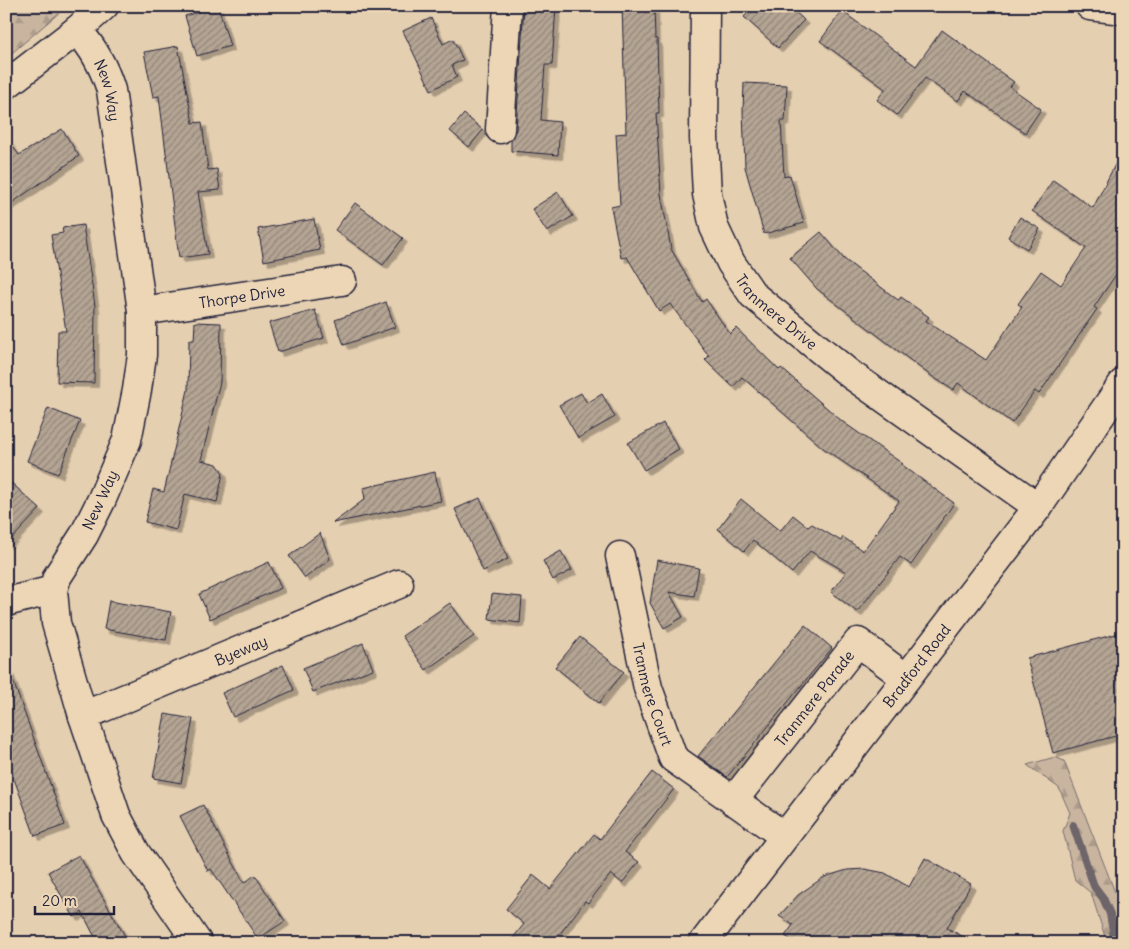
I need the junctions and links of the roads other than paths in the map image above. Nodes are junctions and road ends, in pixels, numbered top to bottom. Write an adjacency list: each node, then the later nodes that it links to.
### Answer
1 (104, 6): 6 (street)
2 (508, 6): 8 (street)
3 (705, 6): 12 (street, Tranmere Drive)
4 (1090, 6): 5 (street)
5 (1123, 10)
6 (77, 30): 7 (street); 10 (street, New Way)
7 (6, 85)
8 (500, 129)
9 (342, 281): 10 (street, Thorpe Drive)
10 (142, 311): 15 (street, New Way)
11 (1123, 383): 12 (street, Bradford Road)
12 (1038, 507): 17 (street, Bradford Road)
13 (620, 556): 19 (street, Tranmere Court)
14 (399, 584): 18 (street, Byeway)
15 (53, 590): 16 (street); 18 (street, New Way)
16 (6, 602)
17 (906, 678): 19 (street, Tranmere Parade); 20 (street, Bradford Road)
18 (83, 716): 21 (street, New Way)
19 (733, 801): 20 (street, Tranmere Court)
20 (784, 836): 22 (street, Bradford Road)
21 (198, 943)
22 (702, 943)

